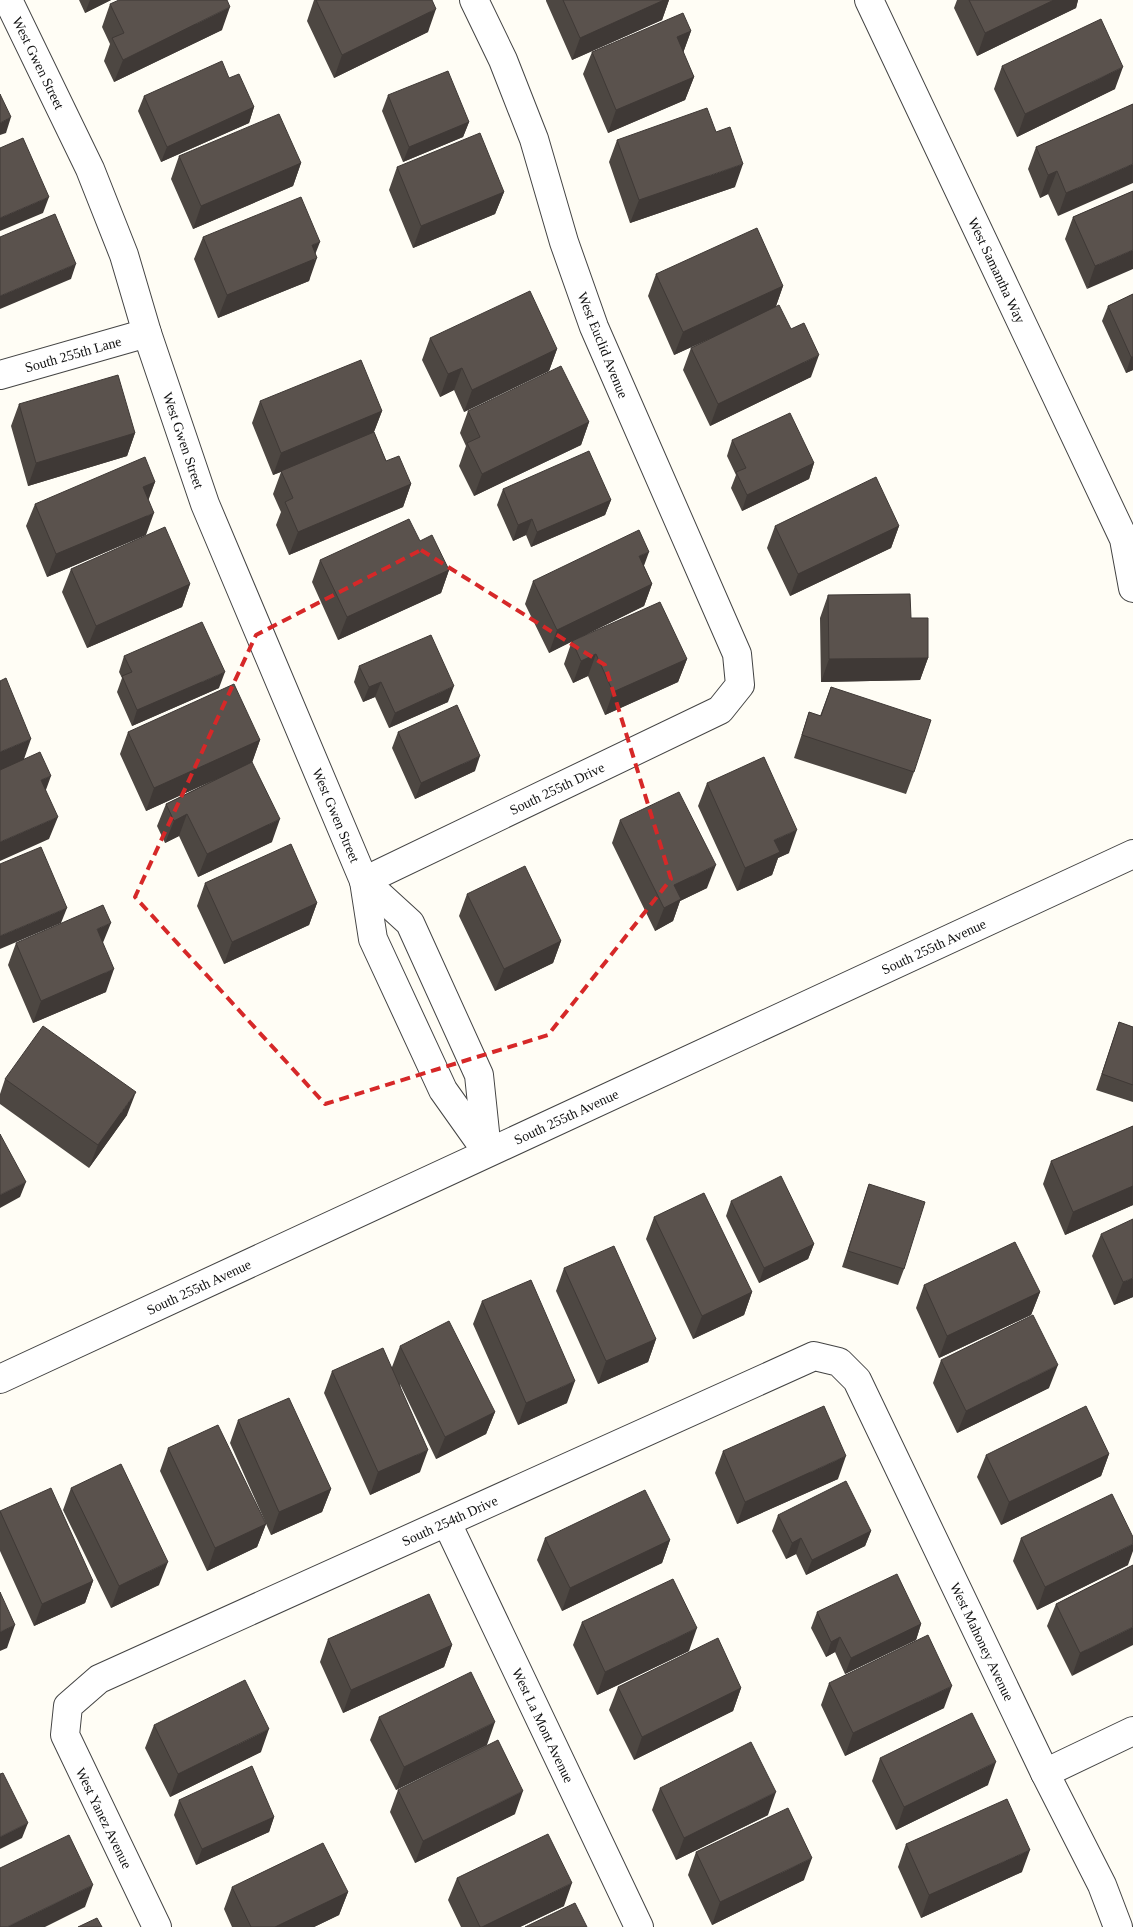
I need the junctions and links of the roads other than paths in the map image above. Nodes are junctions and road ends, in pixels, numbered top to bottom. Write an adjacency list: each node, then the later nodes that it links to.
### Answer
1 (8, 0): 4 (street, West Gwen Street)
2 (474, 0): 8 (street, West Euclid Avenue)
3 (869, 0): 6 (street, West Samantha Way)
4 (147, 332): 5 (street, South 255th Lane); 10 (street, West Gwen Street)
5 (0, 375)
6 (1130, 540): 7 (street, West Samantha Way)
7 (1133, 588)
8 (740, 685): 10 (street, South 255th Drive)
9 (1133, 854): 11 (street, South 255th Avenue)
10 (364, 881): 11 (street, West Gwen Street); 11 (street, West Gwen Street)
11 (487, 1152): 13 (street, South 255th Avenue)
12 (839, 1362): 14 (street, South 254th Drive); 17 (street, West Mahoney Avenue)
13 (0, 1379)
14 (447, 1523): 15 (street, South 254th Drive); 19 (street, West La Mont Avenue)
15 (68, 1706): 18 (street, West Yanez Avenue)
16 (1133, 1731): 17 (street)
17 (1045, 1772): 20 (street, West Mahoney Avenue)
18 (157, 1927)
19 (639, 1927)
20 (1118, 1927)

